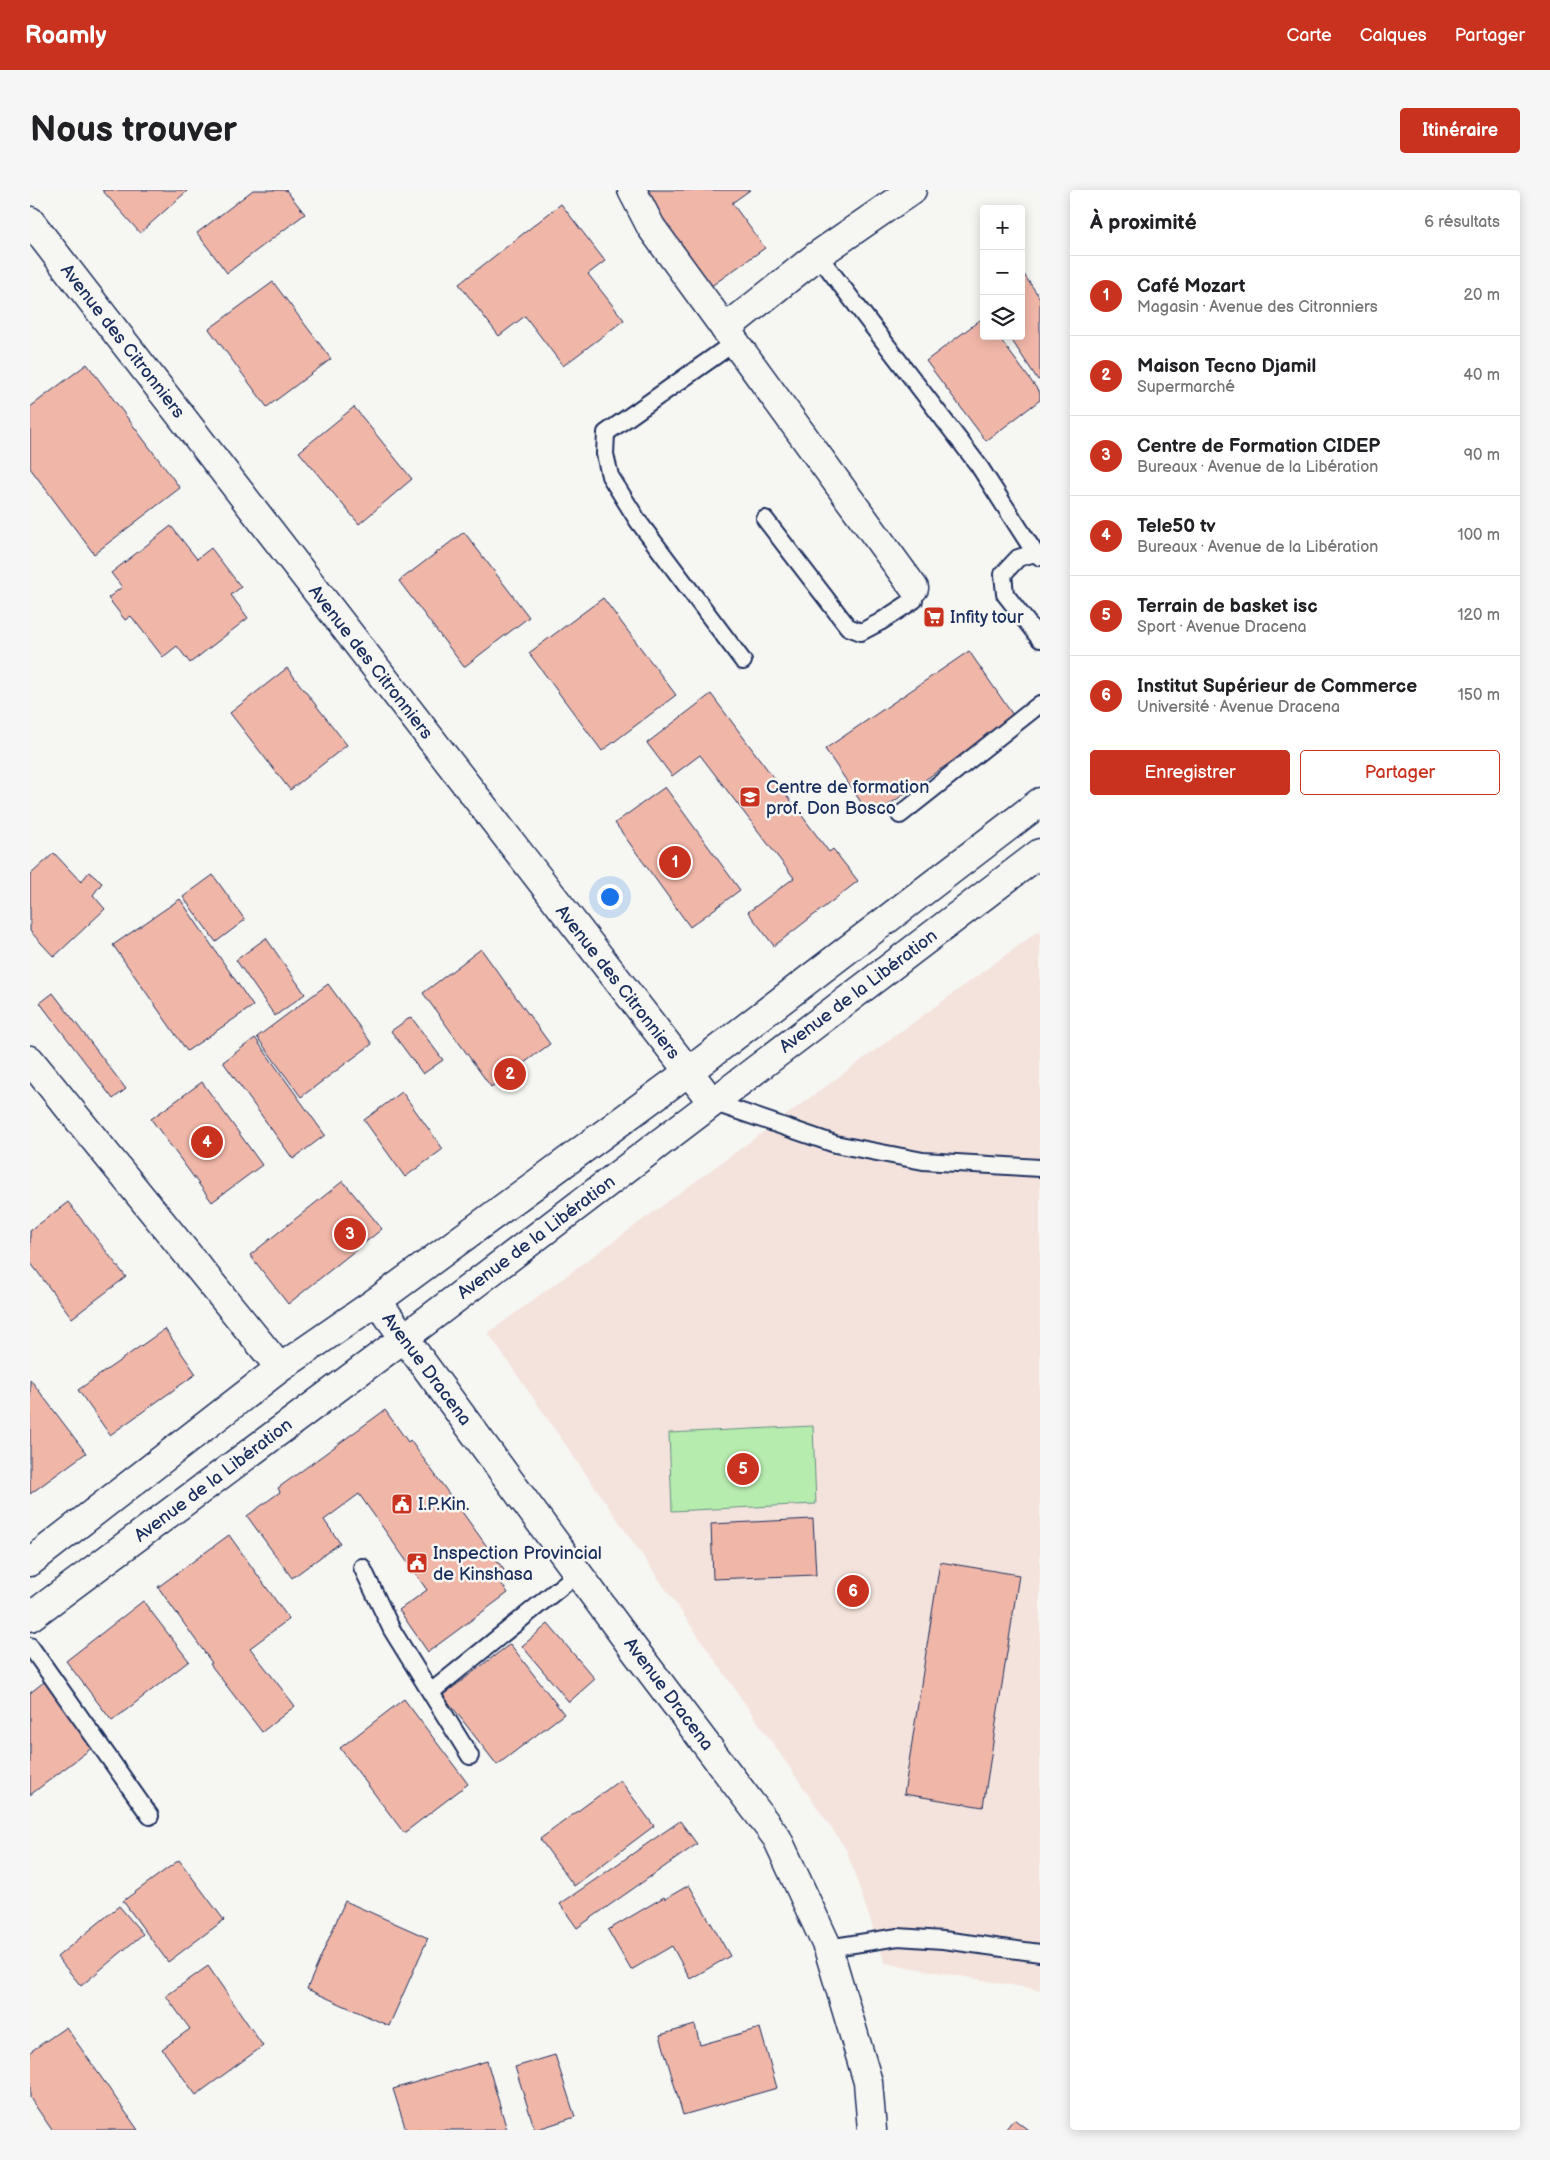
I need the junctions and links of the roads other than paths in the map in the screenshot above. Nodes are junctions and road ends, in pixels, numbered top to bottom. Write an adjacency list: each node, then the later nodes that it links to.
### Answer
1 (632, 190): 5 (street)
2 (912, 190): 4 (street)
3 (30, 221): 16 (street, Avenue des Citronniers)
4 (818, 255): 5 (street); 7 (lane)
5 (730, 335): 8 (street); 10 (lane)
6 (765, 519): 8 (lane)
7 (1037, 555): 9 (lane)
8 (914, 588)
9 (1040, 639)
10 (743, 661)
11 (1040, 704): 13 (lane)
12 (1040, 802): 16 (street)
13 (900, 815)
14 (1040, 853): 17 (street, Avenue de la Libération)
15 (30, 1060): 21 (street)
16 (688, 1072): 17 (street, Avenue des Citronniers); 19 (street)
17 (712, 1102): 18 (lane); 20 (street, Avenue de la Libération)
18 (1040, 1168)
19 (377, 1301): 20 (street, Avenue Dracena); 21 (street)
20 (404, 1338): 24 (street, Avenue Dracena); 25 (street, Avenue de la Libération)
21 (280, 1368): 22 (street)
22 (30, 1562)
23 (362, 1566): 27 (lane)
24 (578, 1573): 27 (lane); 30 (street, Avenue Dracena)
25 (30, 1617)
26 (30, 1646): 29 (lane)
27 (431, 1692): 28 (lane)
28 (470, 1756)
29 (150, 1816)
30 (828, 1948): 31 (lane); 32 (street, Avenue Dracena)
31 (1040, 1953)
32 (872, 2130)

